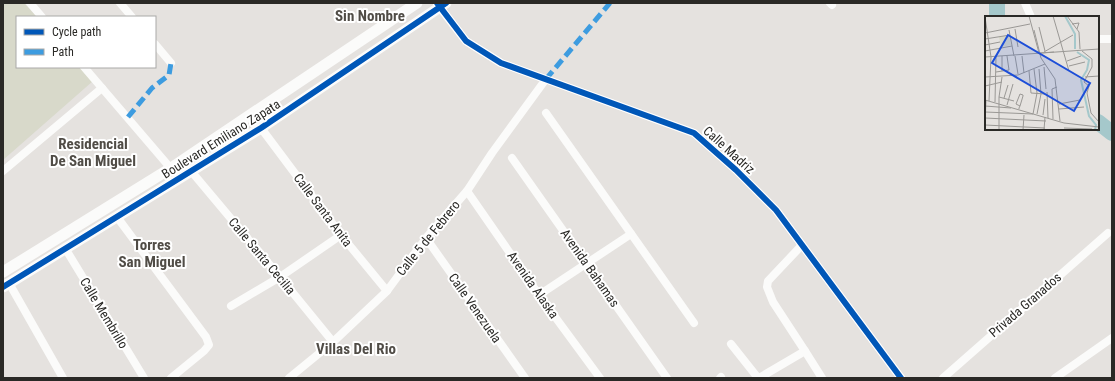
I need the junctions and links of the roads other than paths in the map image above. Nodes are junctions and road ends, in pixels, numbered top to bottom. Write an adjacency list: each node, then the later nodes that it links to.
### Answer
1 (30, 3): 6 (street)
2 (120, 3): 7 (street)
3 (417, 3): 19 (street, Boulevard Emiliano Zapata)
4 (1024, 3): 8 (street)
5 (441, 4): 14 (street, Calle Madriz); 17 (street, Boulevard Emiliano Zapata)
6 (41, 16)
7 (131, 16)
8 (1031, 16)
9 (1099, 39): 10 (street)
10 (1112, 39)
11 (156, 45): 12 (street)
12 (171, 63)
13 (85, 68): 15 (street)
14 (546, 79): 23 (street, Calle 5 de Febrero); 29 (street, Calle Madriz)
15 (102, 88): 19 (street); 20 (street)
16 (546, 113): 26 (street)
17 (261, 128): 21 (street, Boulevard Emiliano Zapata); 27 (street, Calle Santa Anita)
18 (512, 158): 31 (street, Avenida Bahamas)
19 (171, 168): 22 (street); 32 (street, Boulevard Emiliano Zapata)
20 (3, 171)
21 (191, 171): 22 (street, Boulevard Emiliano Zapata); 33 (street, Calle Santa Cecilia)
22 (179, 178): 24 (street, Boulevard Emiliano Zapata)
23 (467, 191): 28 (street, Calle 5 de Febrero); 36 (street, Avenida Alaska)
24 (117, 217): 30 (street, Boulevard Emiliano Zapata); 45 (street)
25 (1108, 233): 53 (street, Privada Granados)
26 (631, 234): 31 (street); 38 (street)
27 (341, 235): 33 (street); 35 (street, Calle Santa Anita)
28 (426, 238): 35 (street, Calle 5 de Febrero); 47 (street, Calle Venezuela)
29 (802, 244): 42 (street); 52 (street, Calle Madriz)
30 (65, 248): 34 (street, Boulevard Emiliano Zapata); 44 (street, Calle Membrillo)
31 (587, 263): 36 (street); 49 (street, Avenida Bahamas)
32 (3, 272)
33 (280, 276): 37 (street); 40 (street, Calle Santa Cecilia)
34 (6, 285): 43 (street)
35 (387, 291): 40 (street, Calle 5 de Febrero)
36 (539, 294): 48 (street, Avenida Alaska)
37 (231, 306)
38 (694, 323)
39 (1112, 338): 54 (street)
40 (333, 342): 46 (street, Calle 5 de Febrero)
41 (730, 344): 50 (street)
42 (805, 350): 50 (street); 51 (street)
43 (63, 378)
44 (144, 378)
45 (171, 378)
46 (289, 378)
47 (525, 378)
48 (600, 378)
49 (667, 378)
50 (759, 378)
51 (822, 378)
52 (901, 378)
53 (943, 378)
54 (1056, 378)

